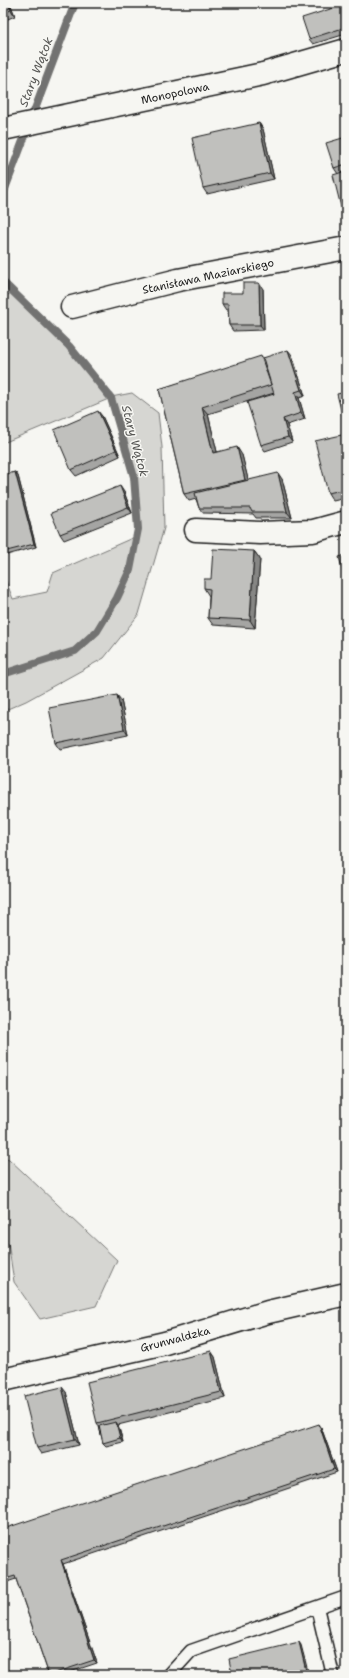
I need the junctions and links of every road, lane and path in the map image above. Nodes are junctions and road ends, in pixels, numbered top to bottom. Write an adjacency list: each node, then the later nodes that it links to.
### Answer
1 (346, 50): 2 (street, Monopolowa)
2 (3, 129)
3 (346, 248): 4 (street, Stanisława Maziarskiego)
4 (72, 307)
5 (346, 522): 6 (street)
6 (196, 530)
7 (346, 1294): 8 (street, Grunwaldzka)
8 (3, 1380)
9 (346, 1597): 10 (lane)
10 (317, 1607): 11 (lane); 12 (lane)
11 (169, 1675)
12 (333, 1675)

